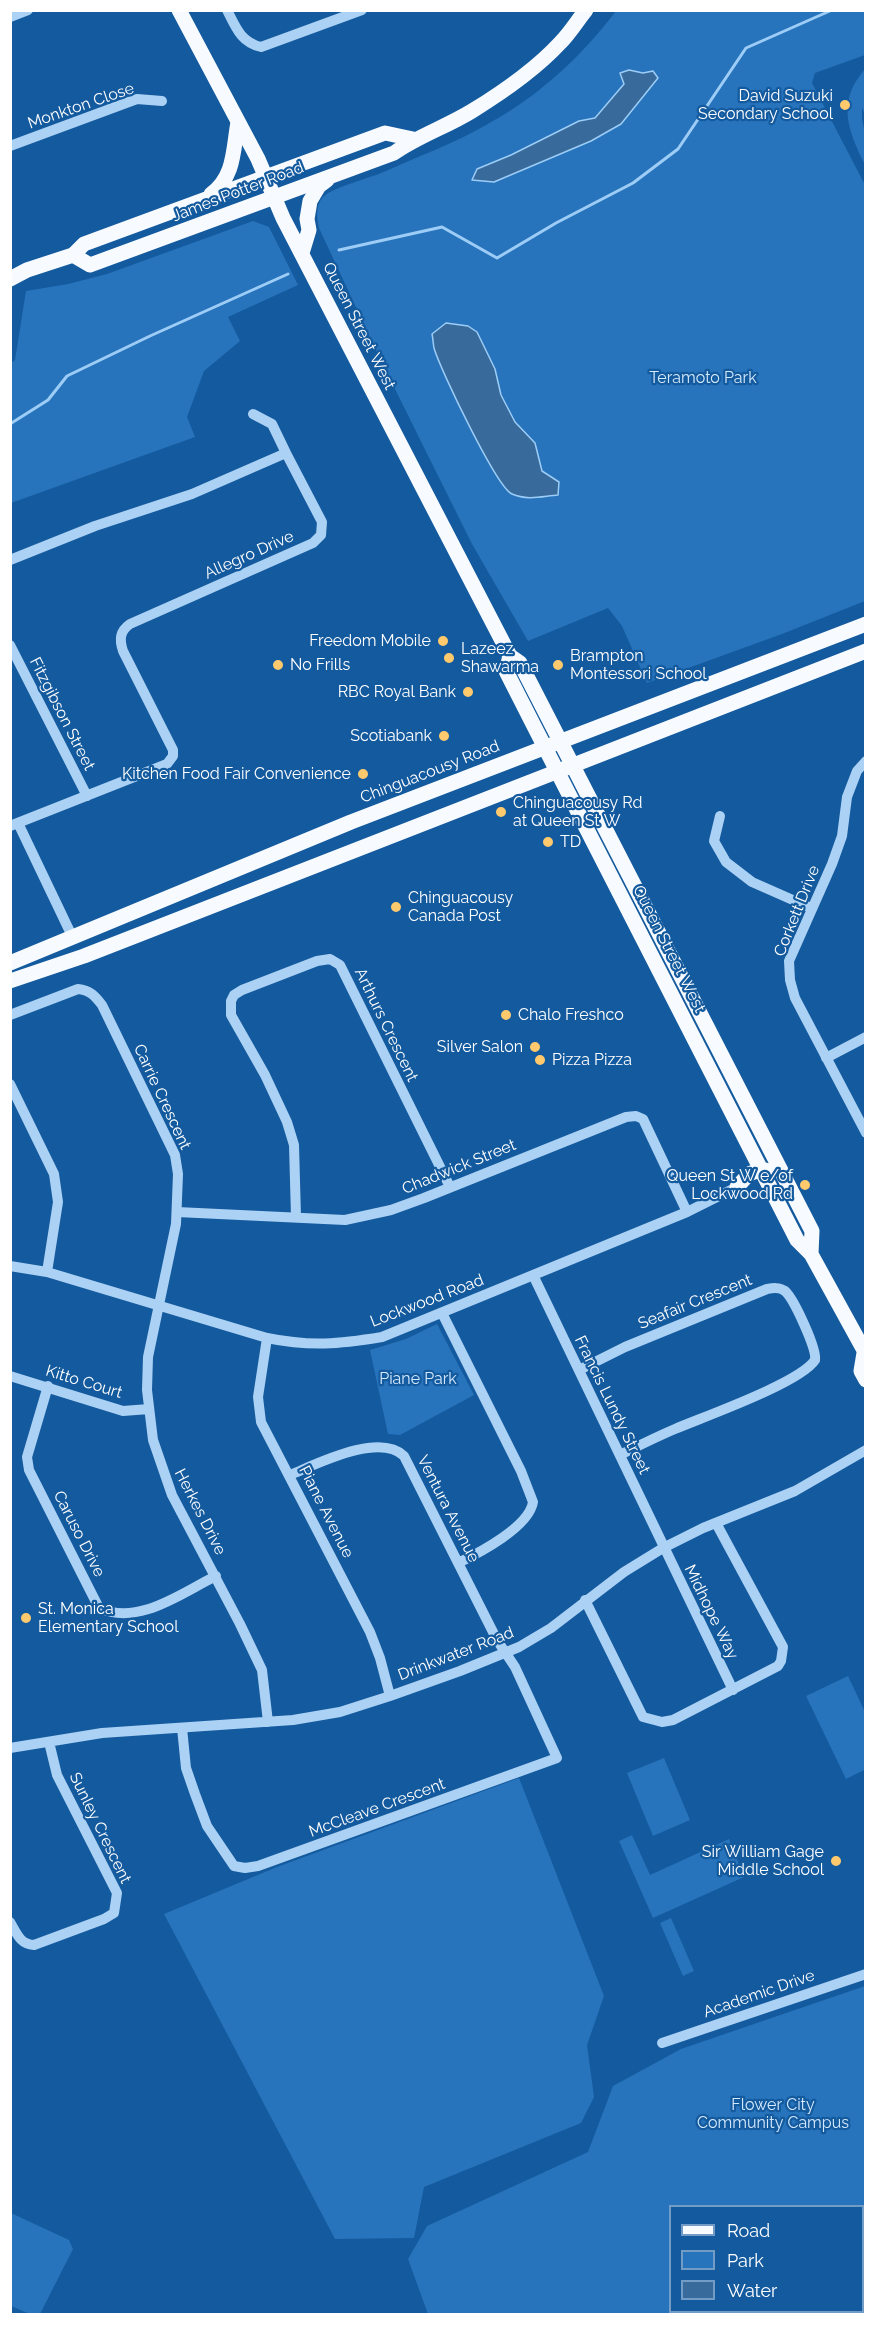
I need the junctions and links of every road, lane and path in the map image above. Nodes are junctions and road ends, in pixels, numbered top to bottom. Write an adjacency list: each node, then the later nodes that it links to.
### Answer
1 (27, 10): 6 (street)
2 (179, 10): 8 (main road, Queen Street West)
3 (227, 10): 4 (street)
4 (362, 10)
5 (586, 10): 9 (main road, James Potter Road)
6 (10, 17)
7 (162, 101): 10 (street, Monkton Close)
8 (238, 122): 12 (main road, Queen Street West); 14 (main road)
9 (413, 140): 11 (main road, James Potter Road); 12 (main road, James Potter Road)
10 (10, 147)
11 (339, 173): 13 (main road, James Potter Road); 15 (main road)
12 (266, 177): 13 (main road, Queen Street West); 14 (main road, James Potter Road)
13 (274, 197): 15 (main road, Queen Street West); 16 (main road, James Potter Road)
14 (196, 203): 16 (main road, James Potter Road)
15 (302, 253): 26 (main road, Queen Street West)
16 (73, 255): 18 (main road, James Potter Road)
17 (10, 265): 18 (main road)
18 (27, 270): 19 (main road, James Potter Road)
19 (10, 279)
20 (253, 414): 21 (street)
21 (286, 453): 22 (street); 32 (street, Allegro Drive)
22 (10, 560)
23 (866, 624): 27 (main road, Chinguacousy Road)
24 (10, 645): 32 (street, Fitzgibson Street)
25 (866, 651): 30 (main road)
26 (510, 656): 27 (main road, Queen Street West); 28 (main road, Queen Street West)
27 (560, 741): 28 (main road, Chinguacousy Road); 30 (main road, Queen Street West)
28 (544, 747): 31 (main road, Queen Street West); 36 (main road, Chinguacousy Road)
29 (866, 761): 35 (street, Corkett Drive)
30 (573, 765): 31 (main road); 39 (main road, Queen Street West)
31 (557, 771): 38 (main road); 40 (main road, Queen Street West)
32 (87, 796): 34 (street, Allegro Drive)
33 (720, 816): 35 (street)
34 (14, 824): 36 (street)
35 (811, 908): 43 (street, Corkett Drive)
36 (72, 936): 37 (main road, Chinguacousy Road)
37 (10, 963)
38 (10, 981)
39 (692, 998): 40 (main road); 53 (main road, Queen Street West)
40 (677, 1006): 46 (main road, Queen Street West)
41 (10, 1015): 49 (street, Carrie Crescent)
42 (866, 1037): 43 (street)
43 (826, 1058): 45 (street, Corkett Drive)
44 (10, 1084): 56 (street)
45 (866, 1133)
46 (761, 1169): 48 (main road); 52 (main road, Queen Street West); 53 (main road)
47 (450, 1187): 50 (street, Chadwick Street); 51 (street, Chadwick Street); 51 (street, Arthurs Crescent)
48 (737, 1188): 50 (street, Lockwood Road); 52 (main road)
49 (177, 1212): 51 (street, Chadwick Street); 58 (street, Carrie Crescent)
50 (687, 1212): 57 (street, Lockwood Road)
51 (296, 1217)
52 (786, 1218): 54 (main road, Queen Street West)
53 (812, 1232): 54 (main road, Queen Street West)
54 (811, 1254): 61 (main road, Queen Street West)
55 (10, 1266): 56 (street, Lockwood Road)
56 (47, 1272): 58 (street, Lockwood Road)
57 (533, 1275): 59 (street, Lockwood Road); 62 (street, Francis Lundy Street)
58 (158, 1306): 60 (street, Lockwood Road); 66 (street, Herkes Drive)
59 (442, 1313): 60 (street, Lockwood Road); 72 (street)
60 (267, 1338): 69 (street, Piane Avenue)
61 (865, 1353): 64 (main road, Queen Street West)
62 (579, 1370): 68 (street, Francis Lundy Street); 68 (street, Seafair Crescent)
63 (10, 1376): 65 (street, Kitto Court)
64 (866, 1380)
65 (48, 1386): 66 (street, Kitto Court); 73 (street, Caruso Drive)
66 (149, 1409): 73 (street, Herkes Drive)
67 (866, 1450): 70 (street, Drinkwater Road)
68 (620, 1455): 71 (street, Francis Lundy Street)
69 (290, 1476): 72 (street, Ventura Avenue); 77 (street, Piane Avenue)
70 (716, 1523): 71 (street, Drinkwater Road); 76 (street)
71 (663, 1548): 74 (street, Drinkwater Road); 76 (street, Midhope Way)
72 (458, 1563): 75 (street, Ventura Avenue)
73 (216, 1576): 78 (street, Herkes Drive)
74 (585, 1600): 75 (street, Drinkwater Road); 76 (street)
75 (504, 1652): 77 (street, Drinkwater Road); 79 (street, McCleave Crescent)
76 (733, 1690)
77 (390, 1696): 78 (street, Drinkwater Road)
78 (268, 1722): 79 (street, Drinkwater Road)
79 (182, 1728): 80 (street, Drinkwater Road)
80 (49, 1742): 81 (street, Drinkwater Road); 82 (street, Sunley Crescent)
81 (10, 1748)
82 (10, 1922)
83 (866, 1974): 84 (street, Academic Drive)
84 (662, 2043)

